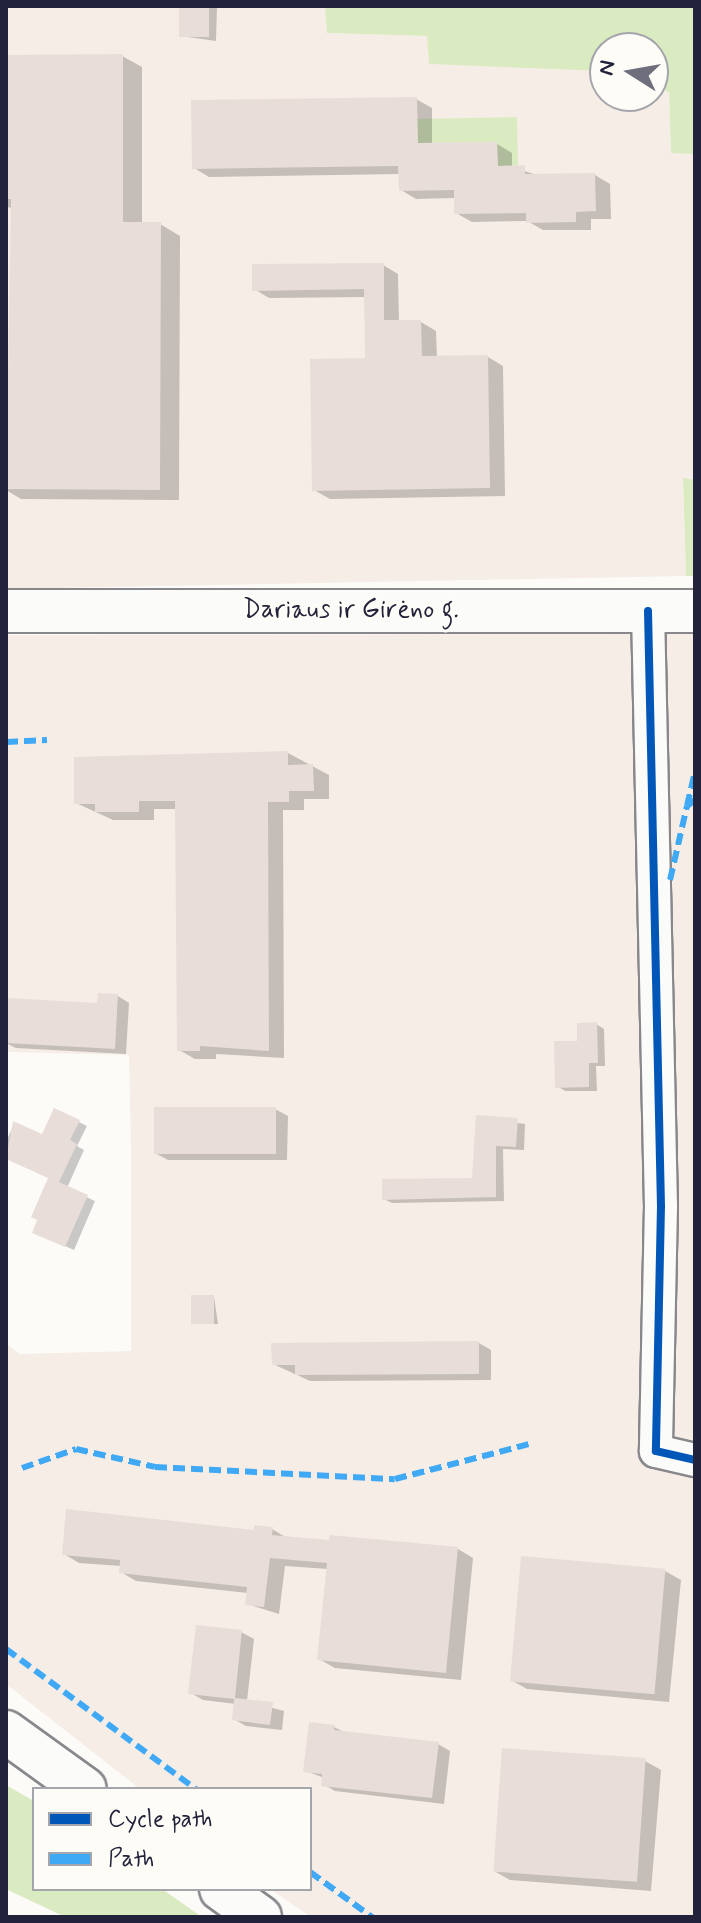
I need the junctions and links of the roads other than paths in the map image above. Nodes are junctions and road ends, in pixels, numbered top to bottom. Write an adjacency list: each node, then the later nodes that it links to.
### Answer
1 (6, 611): 2 (main road, Dariaus ir Girėno g.)
2 (648, 611): 3 (main road, Dariaus ir Girėno g.); 4 (street)
3 (695, 611)
4 (695, 1460)
5 (6, 1732): 6 (main road)
6 (82, 1787)
7 (224, 1891): 8 (main road)
8 (260, 1917)

